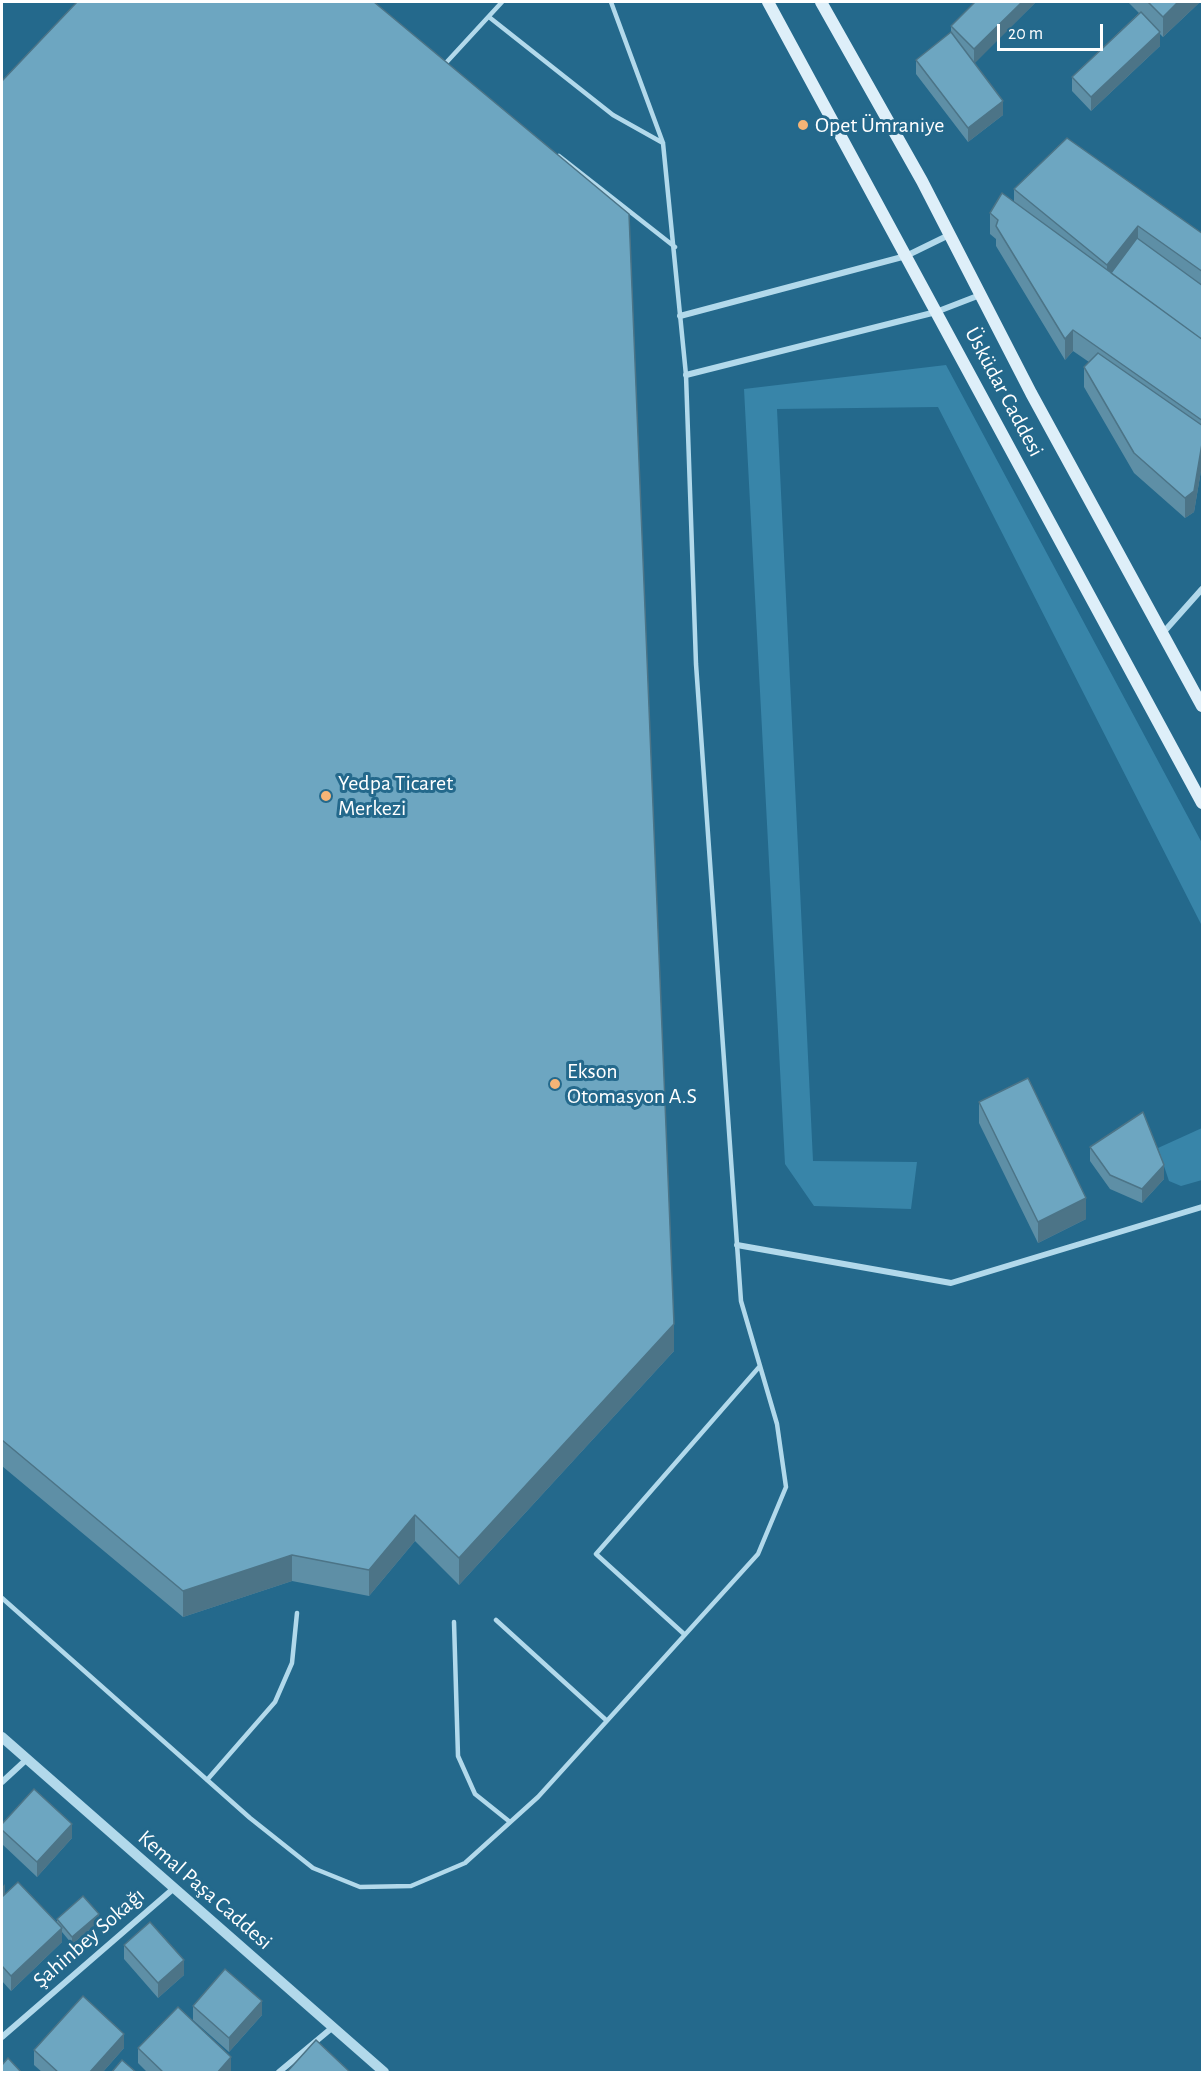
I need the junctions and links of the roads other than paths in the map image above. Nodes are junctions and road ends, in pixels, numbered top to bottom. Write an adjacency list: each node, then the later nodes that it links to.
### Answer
1 (502, 2): 5 (lane)
2 (611, 2): 7 (lane)
3 (768, 2): 11 (main road, Üsküdar Caddesi)
4 (821, 2): 9 (main road, Üsküdar Caddesi)
5 (489, 17): 6 (lane); 7 (lane)
6 (453, 73)
7 (663, 143): 10 (lane)
8 (555, 152): 10 (lane)
9 (949, 235): 11 (street); 12 (main road, Üsküdar Caddesi)
10 (675, 247): 14 (lane)
11 (906, 256): 13 (main road, Üsküdar Caddesi); 14 (street)
12 (980, 295): 13 (street); 17 (main road, Üsküdar Caddesi)
13 (936, 312): 15 (street); 19 (main road, Üsküdar Caddesi)
14 (680, 316): 15 (lane)
15 (686, 375): 21 (lane)
16 (1203, 589): 17 (street)
17 (1161, 635): 18 (main road, Üsküdar Caddesi)
18 (1203, 706)
19 (1203, 804)
20 (1203, 1207): 21 (street)
21 (737, 1245): 22 (lane)
22 (760, 1365): 27 (lane); 27 (lane)
23 (2, 1598): 31 (lane)
24 (297, 1613): 31 (lane)
25 (496, 1620): 28 (lane)
26 (454, 1622): 33 (lane)
27 (684, 1634): 28 (lane)
28 (606, 1720): 33 (lane)
29 (2, 1737): 30 (street, Kemal Paşa Caddesi)
30 (27, 1759): 32 (street); 34 (street, Kemal Paşa Caddesi)
31 (207, 1780): 33 (lane)
32 (2, 1782)
33 (510, 1822)
34 (173, 1889): 35 (street, Kemal Paşa Caddesi); 36 (street, Şahinbey Sokağı)
35 (333, 2027): 37 (street); 38 (street, Kemal Paşa Caddesi)
36 (2, 2037)
37 (279, 2073)
38 (384, 2073)

